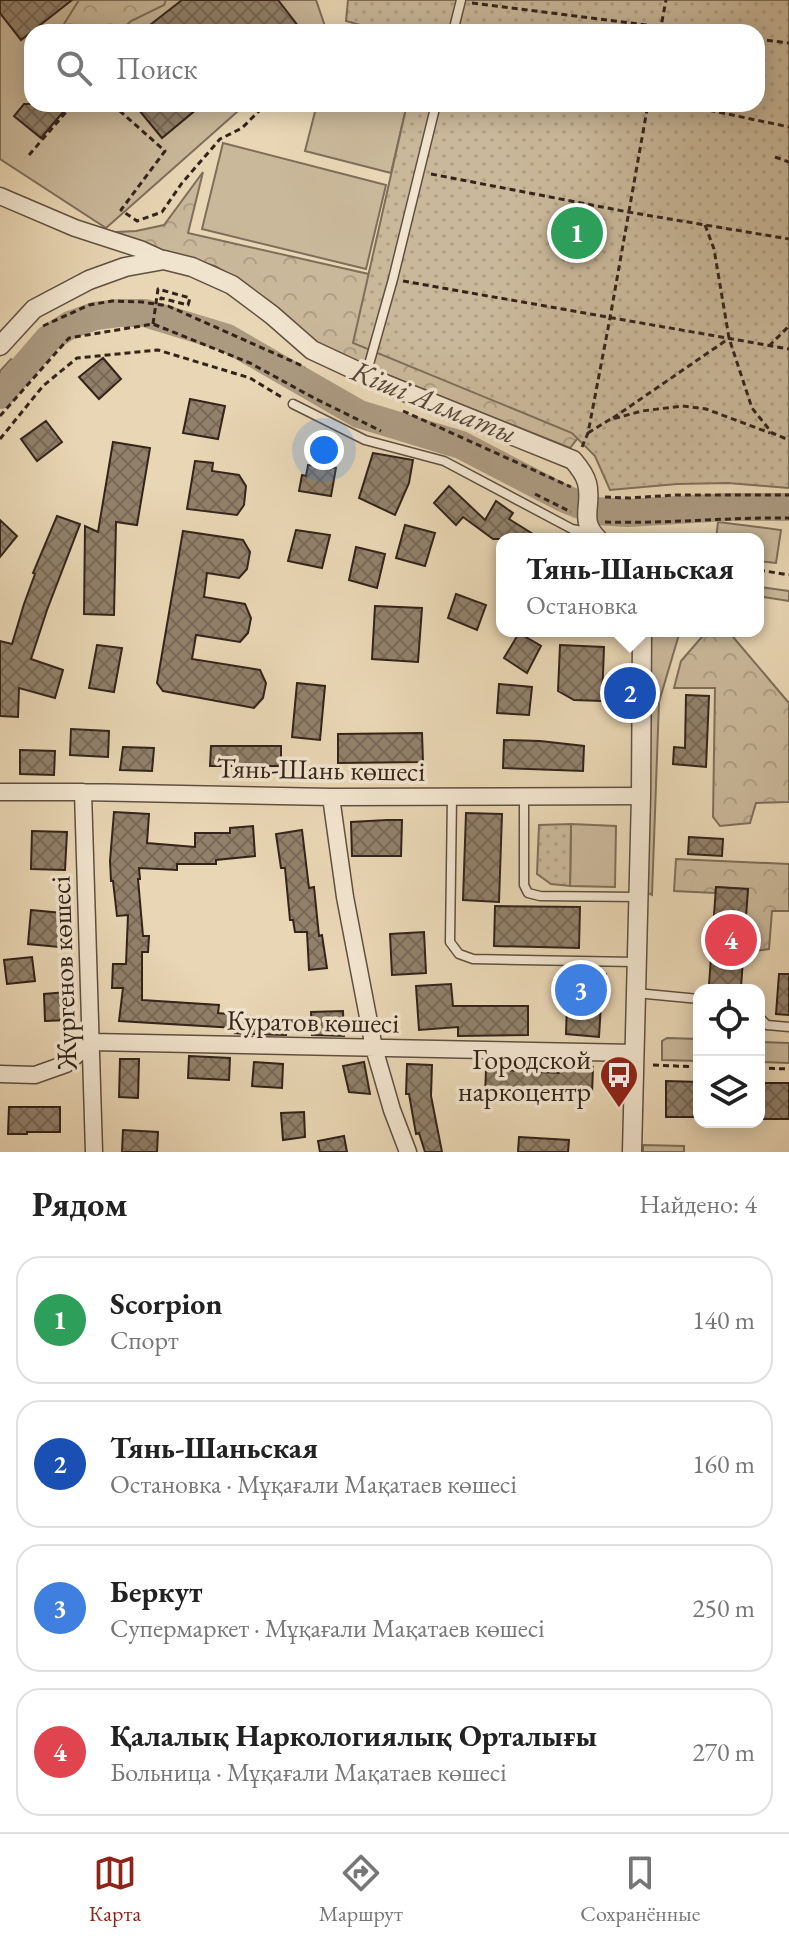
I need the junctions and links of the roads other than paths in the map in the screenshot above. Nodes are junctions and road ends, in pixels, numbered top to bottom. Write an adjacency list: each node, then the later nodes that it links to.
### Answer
1 (461, 1): 2 (lane)
2 (455, 24)
3 (434, 112): 7 (lane)
4 (0, 196): 5 (street)
5 (164, 260): 6 (street); 7 (street)
6 (0, 346)
7 (366, 376): 9 (street)
8 (293, 404): 9 (lane)
9 (586, 530)
10 (641, 637): 14 (street)
11 (0, 792): 12 (street, Тянь-Шань көшесі)
12 (83, 792): 15 (street, Тянь-Шань көшесі); 23 (street, Жүргенов көшесі)
13 (452, 796): 15 (street, Тянь-Шань көшесі); 16 (street, Тянь-Шань көшесі); 18 (lane)
14 (641, 796): 16 (street, Тянь-Шань көшесі); 17 (street)
15 (331, 797): 24 (street)
16 (524, 797): 17 (lane)
17 (638, 897): 18 (street)
18 (636, 962): 19 (street)
19 (635, 993): 20 (lane); 25 (street)
20 (693, 998)
21 (765, 1023): 22 (lane)
22 (789, 1027)
23 (91, 1042): 24 (street, Куратов көшесі); 26 (street); 28 (street, Жүргенов көшесі)
24 (374, 1048): 25 (street, Куратов көшесі); 27 (street)
25 (635, 1053): 29 (street)
26 (0, 1074)
27 (403, 1151)
28 (94, 1152)
29 (632, 1152)

